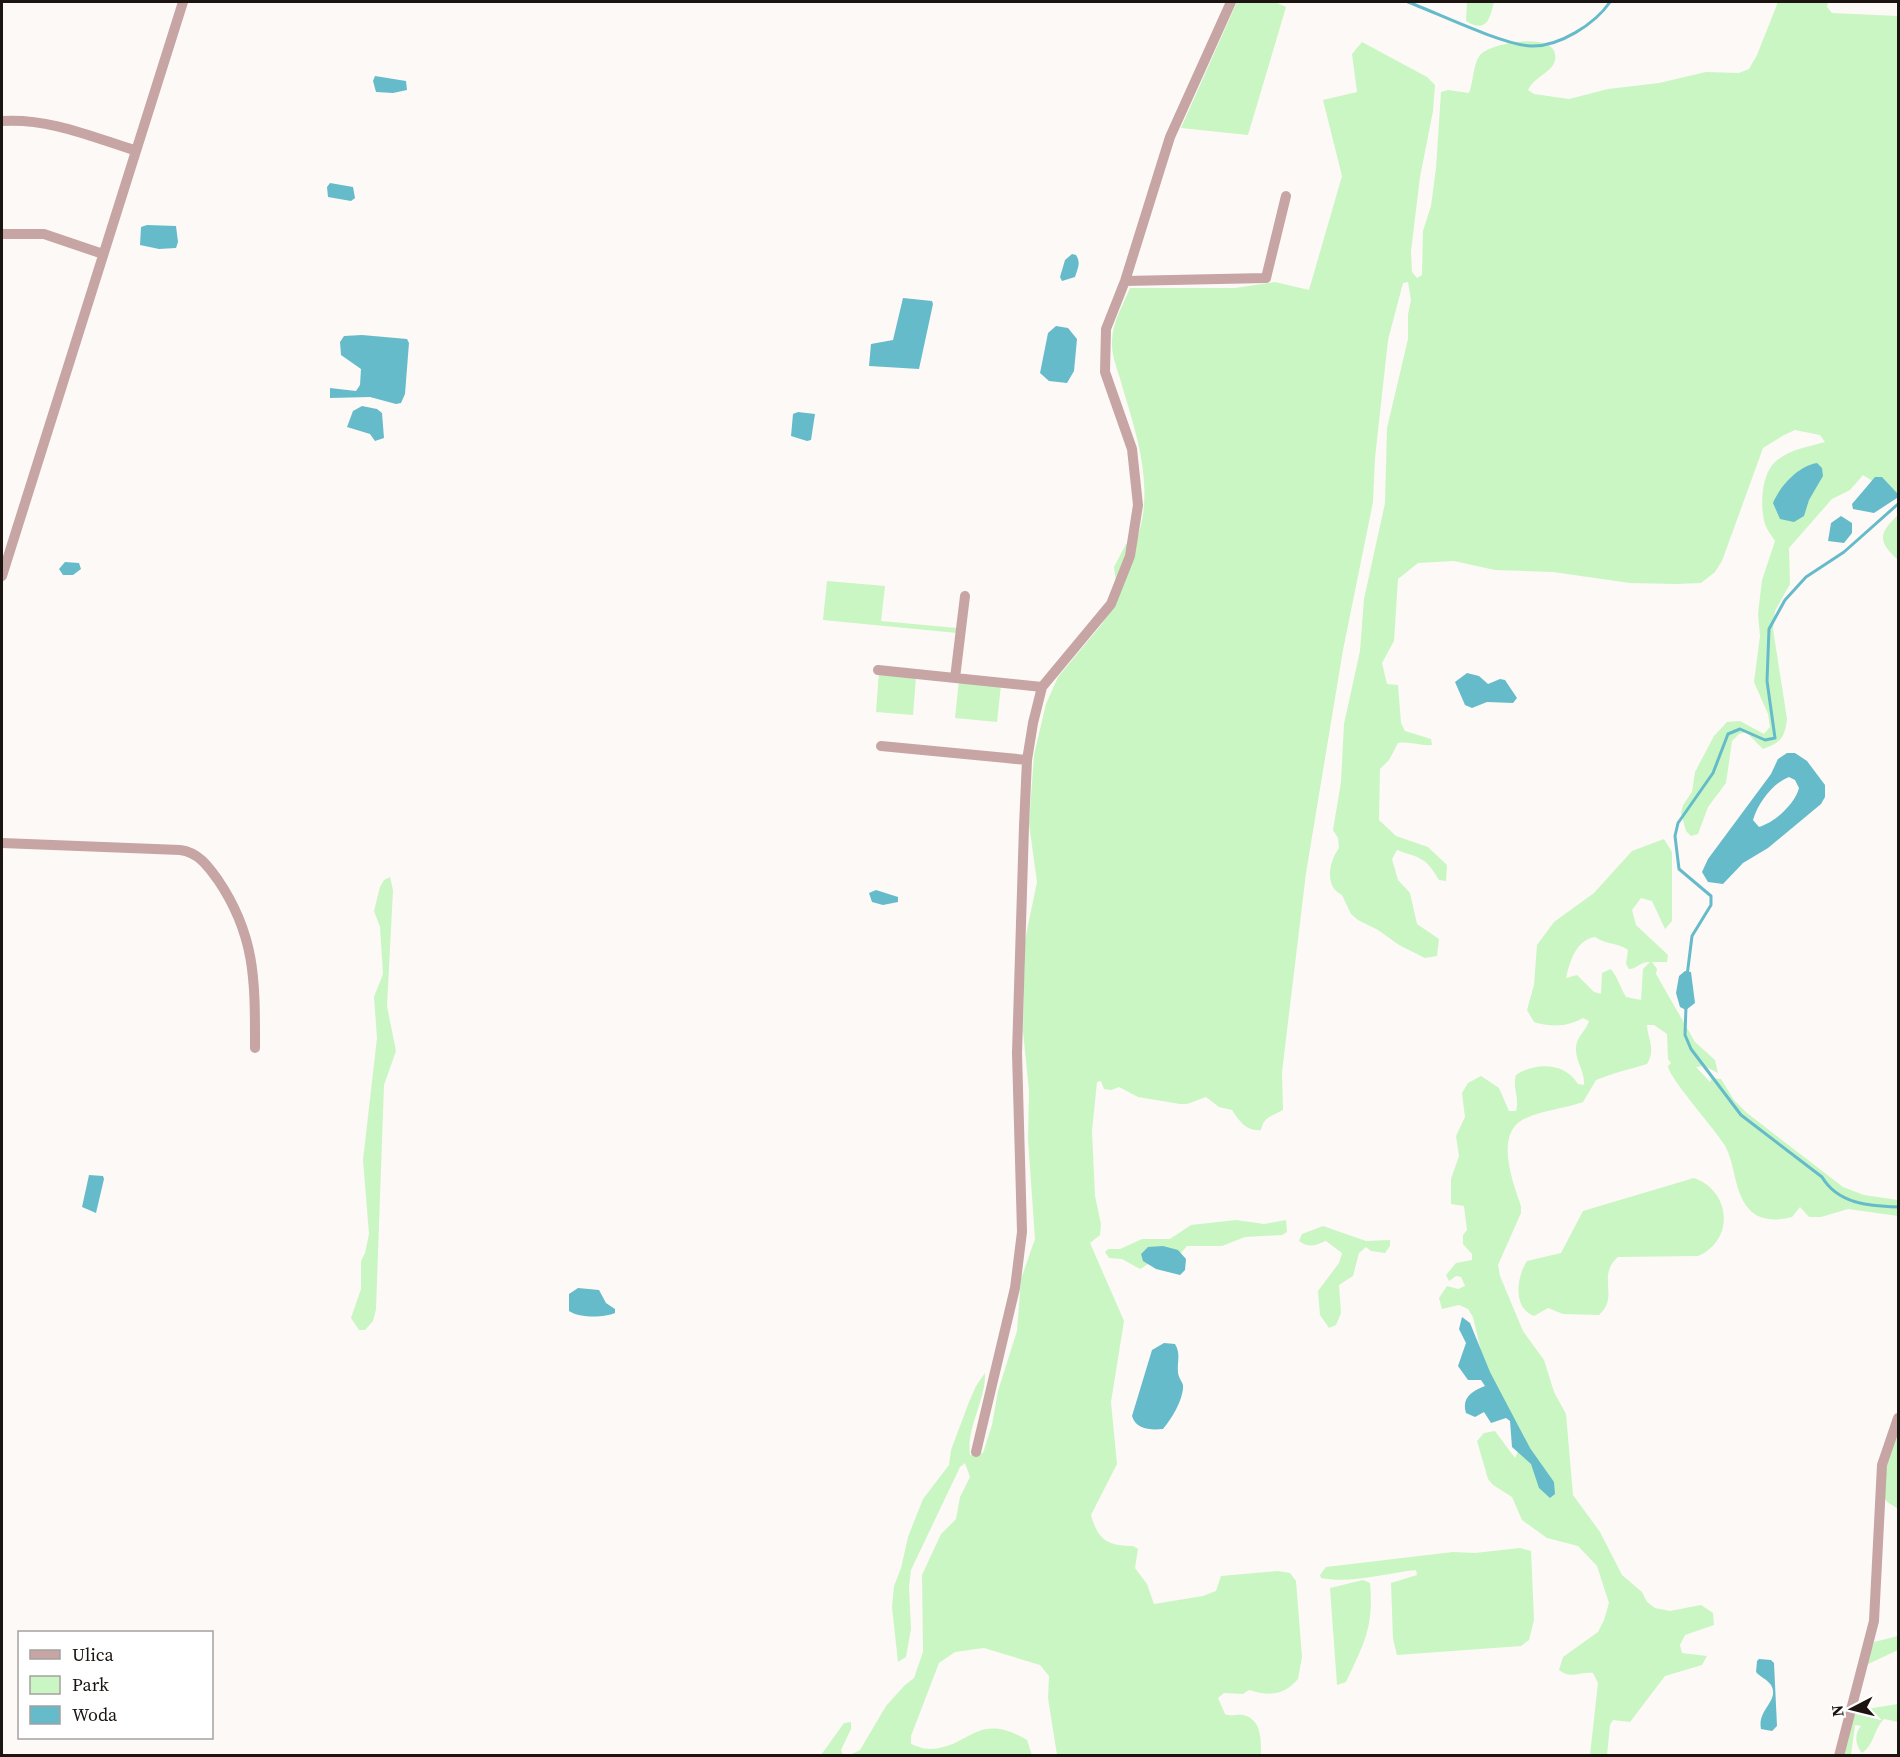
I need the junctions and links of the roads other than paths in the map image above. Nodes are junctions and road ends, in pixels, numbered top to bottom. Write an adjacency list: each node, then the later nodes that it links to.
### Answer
1 (183, 2): 4 (street)
2 (1231, 2): 8 (street)
3 (2, 121): 4 (street)
4 (134, 150): 7 (street)
5 (1286, 196): 8 (street)
6 (2, 234): 7 (street)
7 (103, 254): 9 (street)
8 (1125, 281): 14 (street)
9 (6, 546): 10 (street)
10 (2, 576)
11 (965, 596): 13 (street)
12 (878, 670): 13 (street)
13 (955, 678): 14 (street)
14 (1042, 687): 16 (street)
15 (881, 746): 16 (street)
16 (1028, 760): 20 (street)
17 (2, 843): 18 (street)
18 (255, 1048)
19 (1899, 1418): 21 (street)
20 (976, 1452)
21 (1839, 1755)

